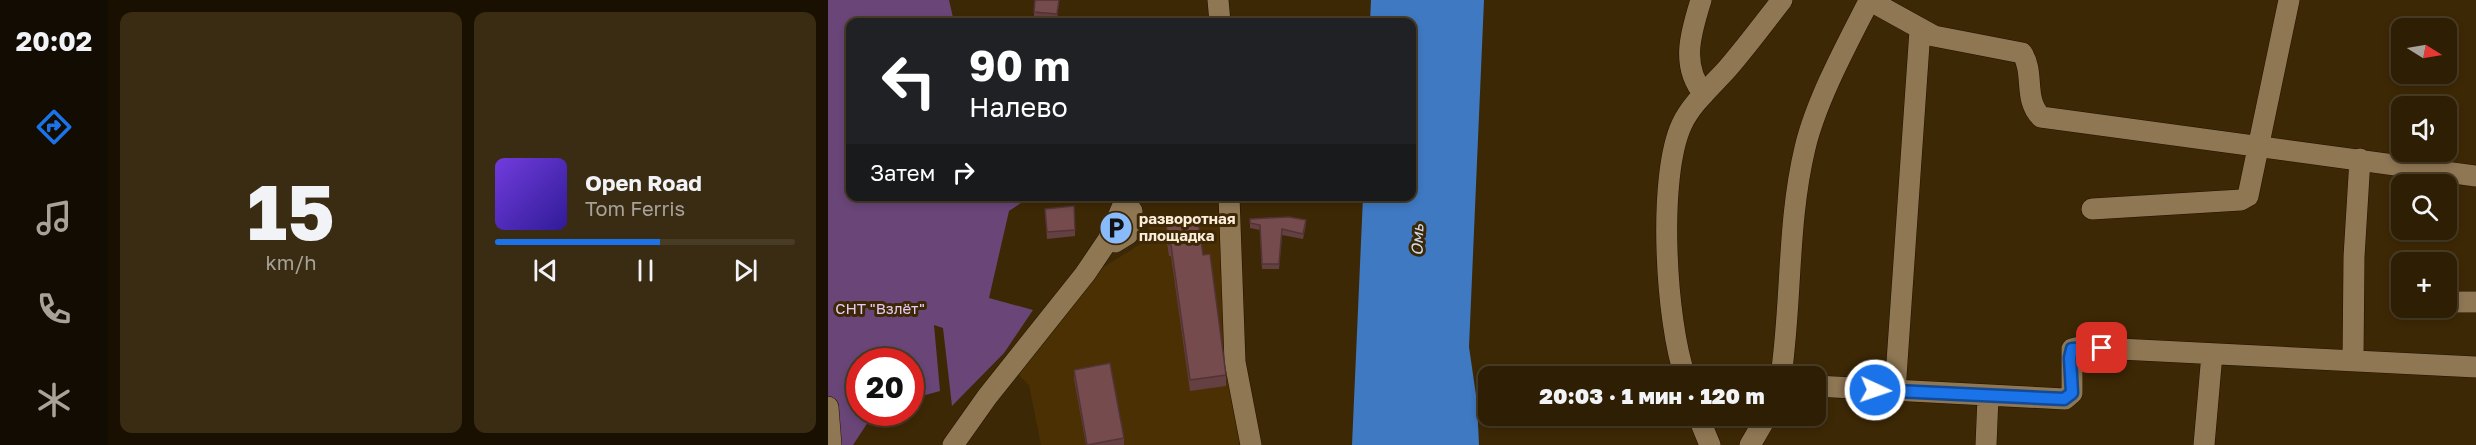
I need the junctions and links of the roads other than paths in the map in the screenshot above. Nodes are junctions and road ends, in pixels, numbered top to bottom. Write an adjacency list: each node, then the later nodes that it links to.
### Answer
1 (1218, 0): 6 (street)
2 (1701, 0): 8 (street)
3 (1782, 0): 8 (street)
4 (1869, 0): 7 (street); 20 (street)
5 (2289, 0): 9 (street)
6 (1220, 18)
7 (1920, 30): 9 (street); 23 (street)
8 (1704, 94): 19 (street)
9 (2257, 147): 10 (street); 14 (street)
10 (2360, 159): 11 (street); 18 (street)
11 (2476, 176)
12 (1124, 201): 29 (street)
13 (1229, 201): 30 (street)
14 (2092, 209)
15 (2457, 302): 16 (street)
16 (2476, 302)
17 (2212, 354): 18 (street); 24 (street); 34 (street)
18 (2353, 361): 21 (street)
19 (1682, 366)
20 (1782, 366)
21 (2476, 367)
22 (1826, 387): 23 (street)
23 (1895, 391): 24 (street)
24 (1988, 397): 33 (street)
25 (828, 407): 28 (street)
26 (1702, 426): 31 (street)
27 (1761, 426): 32 (street)
28 (831, 445)
29 (953, 445)
30 (1251, 445)
31 (1710, 445)
32 (1750, 445)
33 (1986, 445)
34 (2204, 445)

